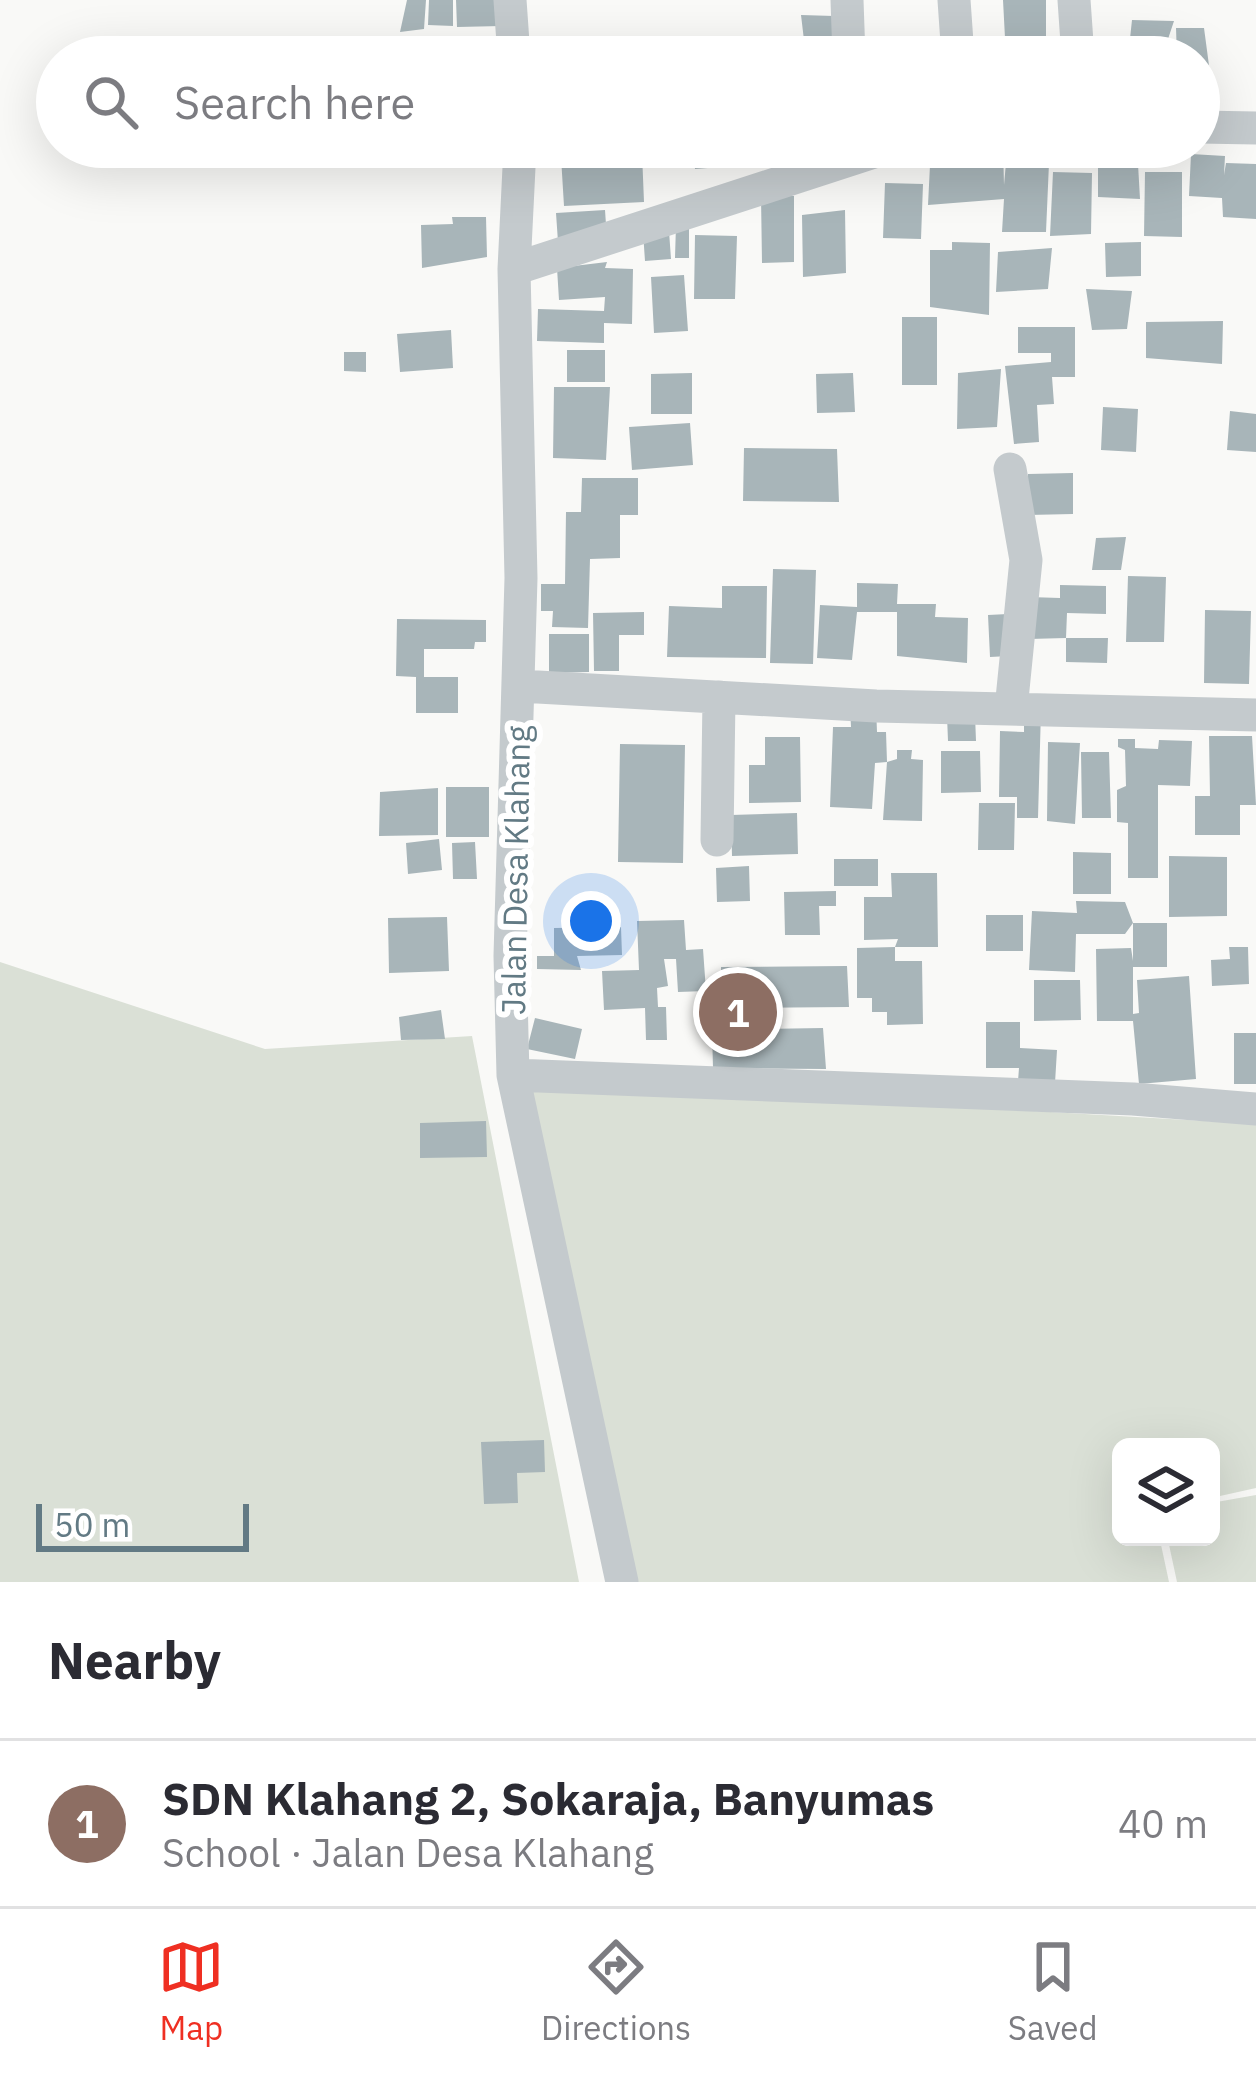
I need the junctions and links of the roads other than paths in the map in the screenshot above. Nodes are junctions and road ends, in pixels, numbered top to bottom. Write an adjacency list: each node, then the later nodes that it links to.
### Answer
1 (510, 0): 5 (street)
2 (847, 0): 6 (street)
3 (953, 0): 7 (street)
4 (1074, 0): 8 (street)
5 (513, 36)
6 (848, 36)
7 (956, 36)
8 (1077, 36)
9 (1220, 127): 10 (street)
10 (1256, 128)
11 (519, 168): 13 (street, Jalan Desa Klahang)
12 (807, 168): 13 (street)
13 (514, 268): 15 (street, Jalan Desa Klahang)
14 (1010, 469): 17 (street)
15 (520, 686): 16 (street); 20 (street, Jalan Desa Klahang)
16 (718, 697): 17 (street); 19 (street)
17 (1011, 710): 18 (street)
18 (1256, 715)
19 (717, 840)
20 (513, 1075): 21 (street); 22 (street, Jalan Desa Klahang)
21 (1256, 1109)
22 (622, 1582)

